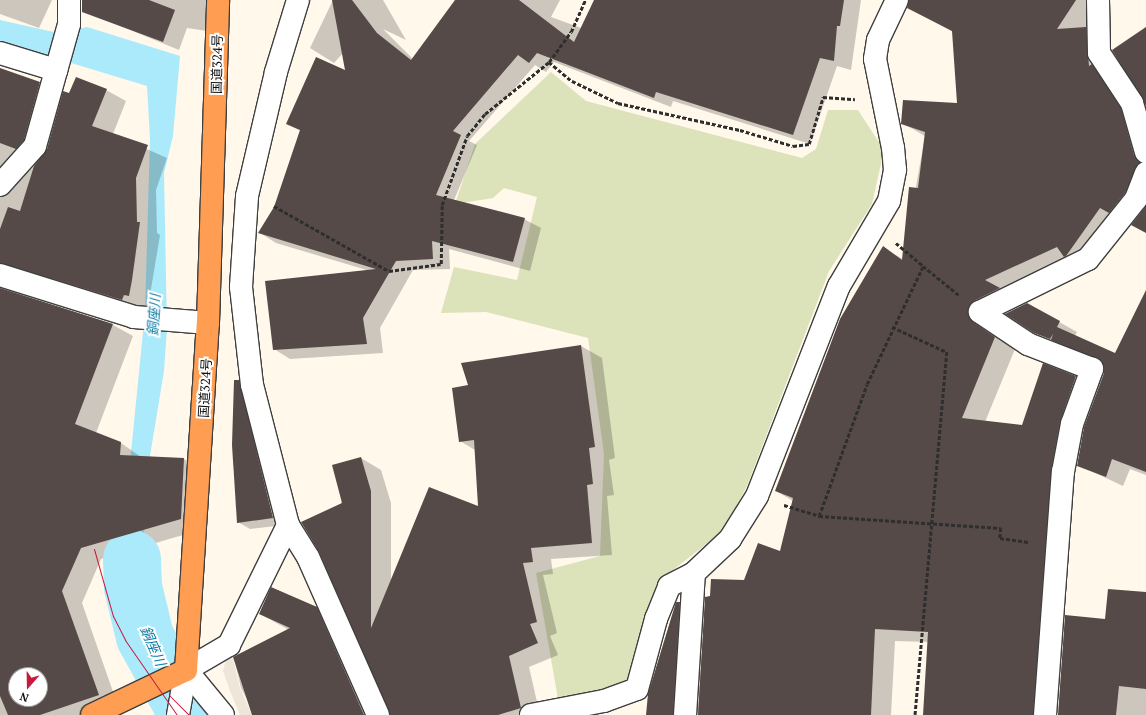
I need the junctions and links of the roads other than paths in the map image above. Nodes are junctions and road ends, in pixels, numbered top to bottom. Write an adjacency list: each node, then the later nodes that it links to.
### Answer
1 (69, 0): 7 (street)
2 (218, 0): 12 (highway, 国道324号)
3 (298, 0): 13 (street)
4 (1098, 0): 8 (street)
5 (893, 1): 14 (street)
6 (0, 54): 7 (street)
7 (56, 67): 10 (street)
8 (1146, 152)
9 (1146, 173): 22 (street)
10 (0, 185)
11 (0, 275): 12 (street)
12 (208, 323): 15 (highway, 国道324号)
13 (288, 525): 15 (street); 19 (street)
14 (694, 573): 20 (street); 21 (street)
15 (186, 670): 16 (highway); 17 (street); 18 (street)
16 (92, 715)
17 (178, 715)
18 (224, 715)
19 (378, 715)
20 (531, 715)
21 (685, 715)
22 (1045, 715)

